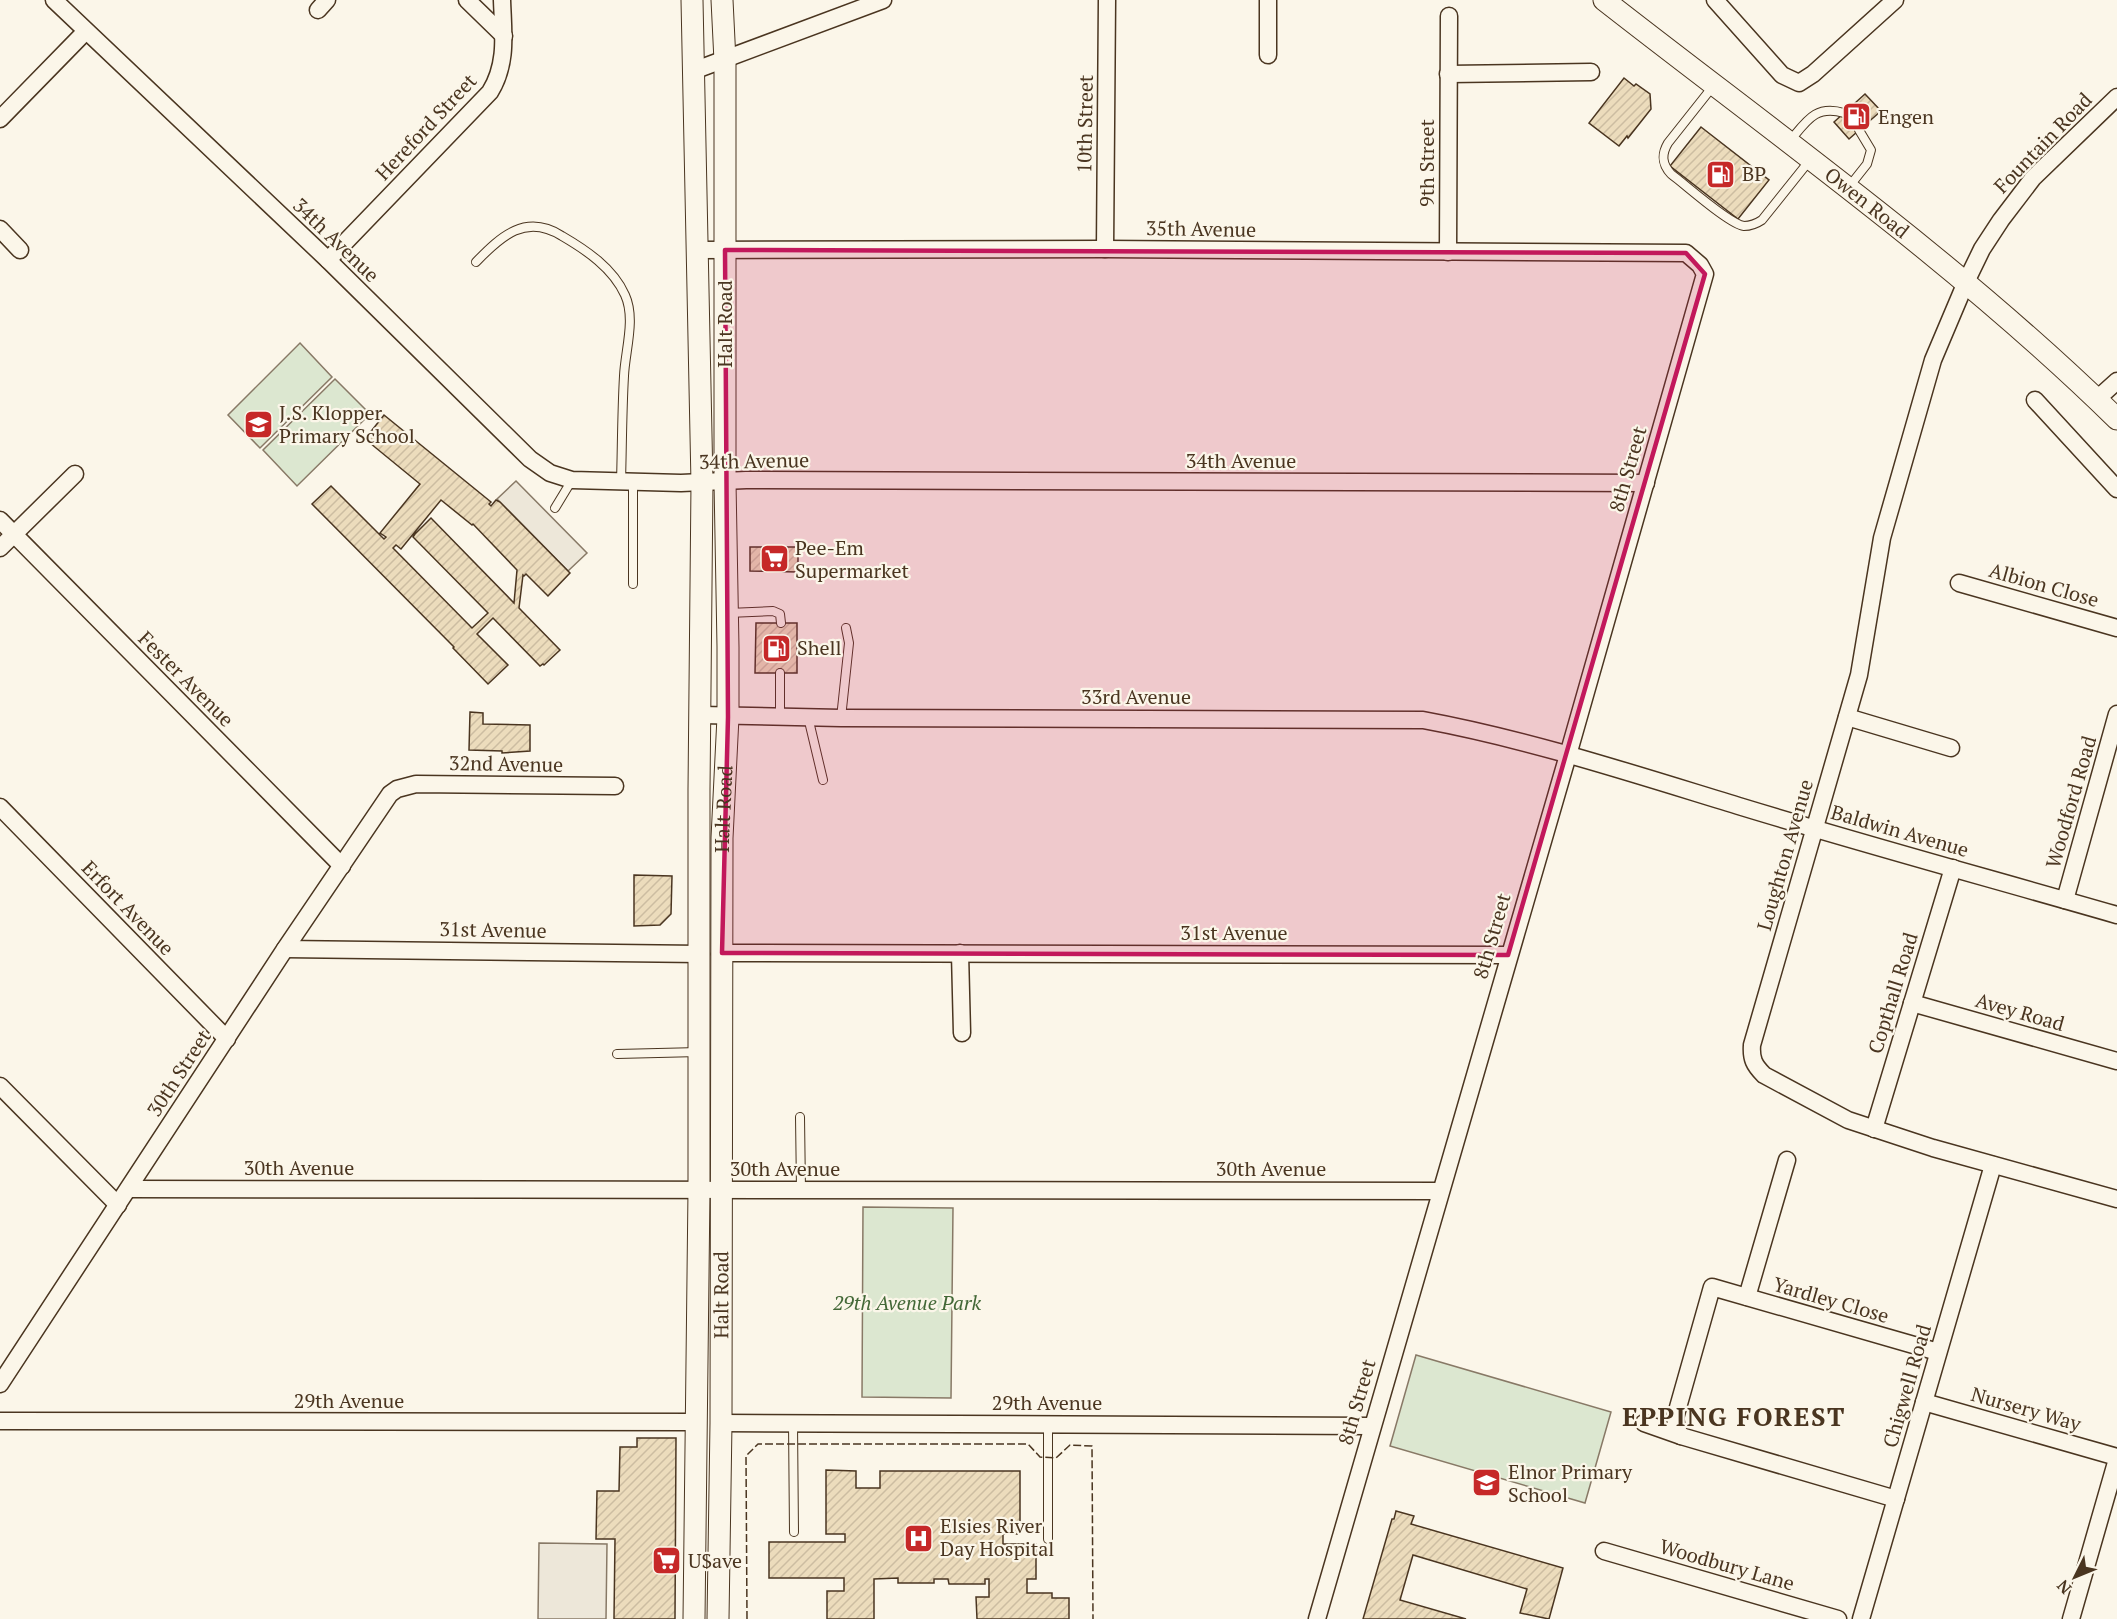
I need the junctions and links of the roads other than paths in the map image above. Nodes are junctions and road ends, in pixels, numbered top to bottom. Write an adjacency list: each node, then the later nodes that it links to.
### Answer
1 (467, 0): 14 (street)
2 (502, 0): 14 (street, Hereford Street)
3 (692, 0): 17 (street, Halt Road)
4 (722, 0): 16 (street, Halt Road)
5 (883, 0): 16 (street)
6 (1107, 0): 29 (street, 10th Street)
7 (1268, 0): 15 (street)
8 (1604, 0): 20 (street, Owen Road)
9 (1715, 0): 10 (street)
10 (1895, 0)
11 (57, 1): 13 (street, 34th Avenue)
12 (1449, 16): 19 (street, 9th Street)
13 (86, 31): 23 (street); 34 (street, 34th Avenue)
14 (504, 36): 34 (street, Hereford Street)
15 (1268, 55)
16 (724, 61): 17 (street); 32 (street, Halt Road)
17 (693, 71): 31 (street, Halt Road)
18 (1591, 72): 19 (street)
19 (1448, 74): 33 (street, 9th Street)
20 (1714, 85): 25 (street, Owen Road); 26 (lane)
21 (2117, 97): 37 (street, Fountain Road)
22 (1844, 113): 25 (lane)
23 (0, 119)
24 (1859, 130): 27 (lane)
25 (1789, 142): 26 (street, Owen Road)
26 (1810, 159): 27 (street, Owen Road)
27 (1848, 189): 37 (street, Owen Road)
28 (0, 229): 30 (street)
29 (1105, 249): 32 (street, 35th Avenue); 33 (street, 35th Avenue)
30 (20, 250)
31 (698, 250): 32 (street, 35th Avenue); 46 (street, Halt Road)
32 (725, 250): 45 (street, Halt Road)
33 (1448, 252): 36 (street, 35th Avenue)
34 (328, 260): 43 (street, 34th Avenue)
35 (476, 262): 44 (lane)
36 (1700, 265): 47 (street, 8th Street)
37 (1966, 282): 39 (street, Owen Road); 65 (street, Loughton Avenue)
38 (2117, 381): 39 (street)
39 (2097, 399): 41 (street, Owen Road)
40 (2036, 400): 48 (street)
41 (2117, 419)
42 (75, 474): 51 (street)
43 (572, 480): 44 (street, 34th Avenue); 49 (lane)
44 (627, 482): 46 (street, 34th Avenue); 54 (lane)
45 (725, 482): 46 (street, 34th Avenue); 47 (street, 34th Avenue); 55 (street, Halt Road)
46 (702, 483): 61 (street, Halt Road)
47 (1646, 483): 68 (street, 8th Street)
48 (2117, 489)
49 (555, 508)
50 (0, 520): 51 (street, Fester Avenue)
51 (14, 535): 52 (street); 75 (street, Fester Avenue)
52 (0, 548)
53 (1959, 583): 57 (street, Albion Close)
54 (633, 584)
55 (728, 613): 56 (lane); 62 (street, Halt Road)
56 (781, 623)
57 (2117, 627)
58 (846, 628): 66 (lane)
59 (780, 673): 63 (lane)
60 (2117, 714): 69 (street, Woodford Road)
61 (701, 716): 62 (street, 33rd Avenue); 81 (street, Halt Road)
62 (728, 717): 63 (street, 33rd Avenue); 80 (street, Halt Road)
63 (780, 717): 64 (street, 33rd Avenue)
64 (808, 717): 66 (street, 33rd Avenue); 70 (lane)
65 (1847, 717): 67 (street); 74 (street, Loughton Avenue)
66 (841, 718): 68 (street, 33rd Avenue)
67 (1951, 748)
68 (1568, 755): 74 (street, Baldwin Avenue); 83 (street, 8th Street)
69 (2110, 763): 77 (street, Woodford Road)
70 (823, 780)
71 (615, 786): 72 (street, 32nd Avenue)
72 (397, 789): 75 (street, 30th Street)
73 (0, 807): 86 (street, Erfort Avenue)
74 (1814, 829): 76 (street, Baldwin Avenue); 92 (street, Loughton Avenue)
75 (342, 866): 79 (street, 30th Street)
76 (1953, 868): 77 (street, Baldwin Avenue); 84 (street, Copthall Road)
77 (2065, 900): 78 (street, Baldwin Avenue)
78 (2117, 915)
79 (285, 949): 81 (street, 31st Avenue); 86 (street, 30th Street)
80 (722, 953): 82 (street, 31st Avenue); 97 (street, Halt Road)
81 (701, 954): 87 (street, Halt Road)
82 (960, 954): 83 (street, 31st Avenue); 85 (street)
83 (1508, 955): 99 (street, 8th Street)
84 (1912, 1003): 89 (street, Avey Road); 92 (street, Copthall Road)
85 (962, 1034)
86 (227, 1039): 95 (street, 30th Street)
87 (699, 1052): 88 (lane); 96 (street, Halt Road)
88 (617, 1054)
89 (2117, 1061)
90 (0, 1086): 101 (street)
91 (800, 1117): 98 (lane)
92 (1874, 1129): 94 (street, Loughton Avenue)
93 (1787, 1160): 102 (street, Yardley Close)
94 (1993, 1165): 100 (street, Loughton Avenue); 103 (street, Chigwell Road)
95 (129, 1188): 96 (street, 30th Avenue); 101 (street, 30th Street)
96 (699, 1190): 97 (street, 30th Avenue); 107 (street, Halt Road)
97 (722, 1190): 98 (street, 30th Avenue); 108 (street, Halt Road)
98 (801, 1190): 99 (street, 30th Avenue)
99 (1440, 1191): 112 (street, 8th Street)
100 (2117, 1199)
101 (118, 1205): 104 (street, 30th Street)
102 (1747, 1297): 103 (street, Yardley Close); 113 (street, Yardley Close)
103 (1938, 1352): 105 (street, Chigwell Road)
104 (0, 1384)
105 (1924, 1402): 114 (street, Nursery Way); 115 (street, Chigwell Road)
106 (0, 1421): 107 (street, 29th Avenue)
107 (697, 1422): 119 (street, Halt Road)
108 (721, 1423): 109 (street, 29th Avenue); 120 (street, Halt Road)
109 (793, 1423): 111 (street, 29th Avenue); 116 (lane)
110 (1644, 1423): 113 (street)
111 (1048, 1424): 112 (street, 29th Avenue); 117 (lane)
112 (1372, 1426): 121 (street, 8th Street)
113 (1681, 1436): 115 (street)
114 (2117, 1458): 124 (street)
115 (1896, 1499): 123 (street, Chigwell Road)
116 (794, 1532)
117 (1048, 1539)
118 (1604, 1551): 122 (street, Woodbury Lane)
119 (694, 1619)
120 (718, 1619)
121 (1317, 1619)
122 (1838, 1619)
123 (1862, 1619)
124 (2071, 1619)

